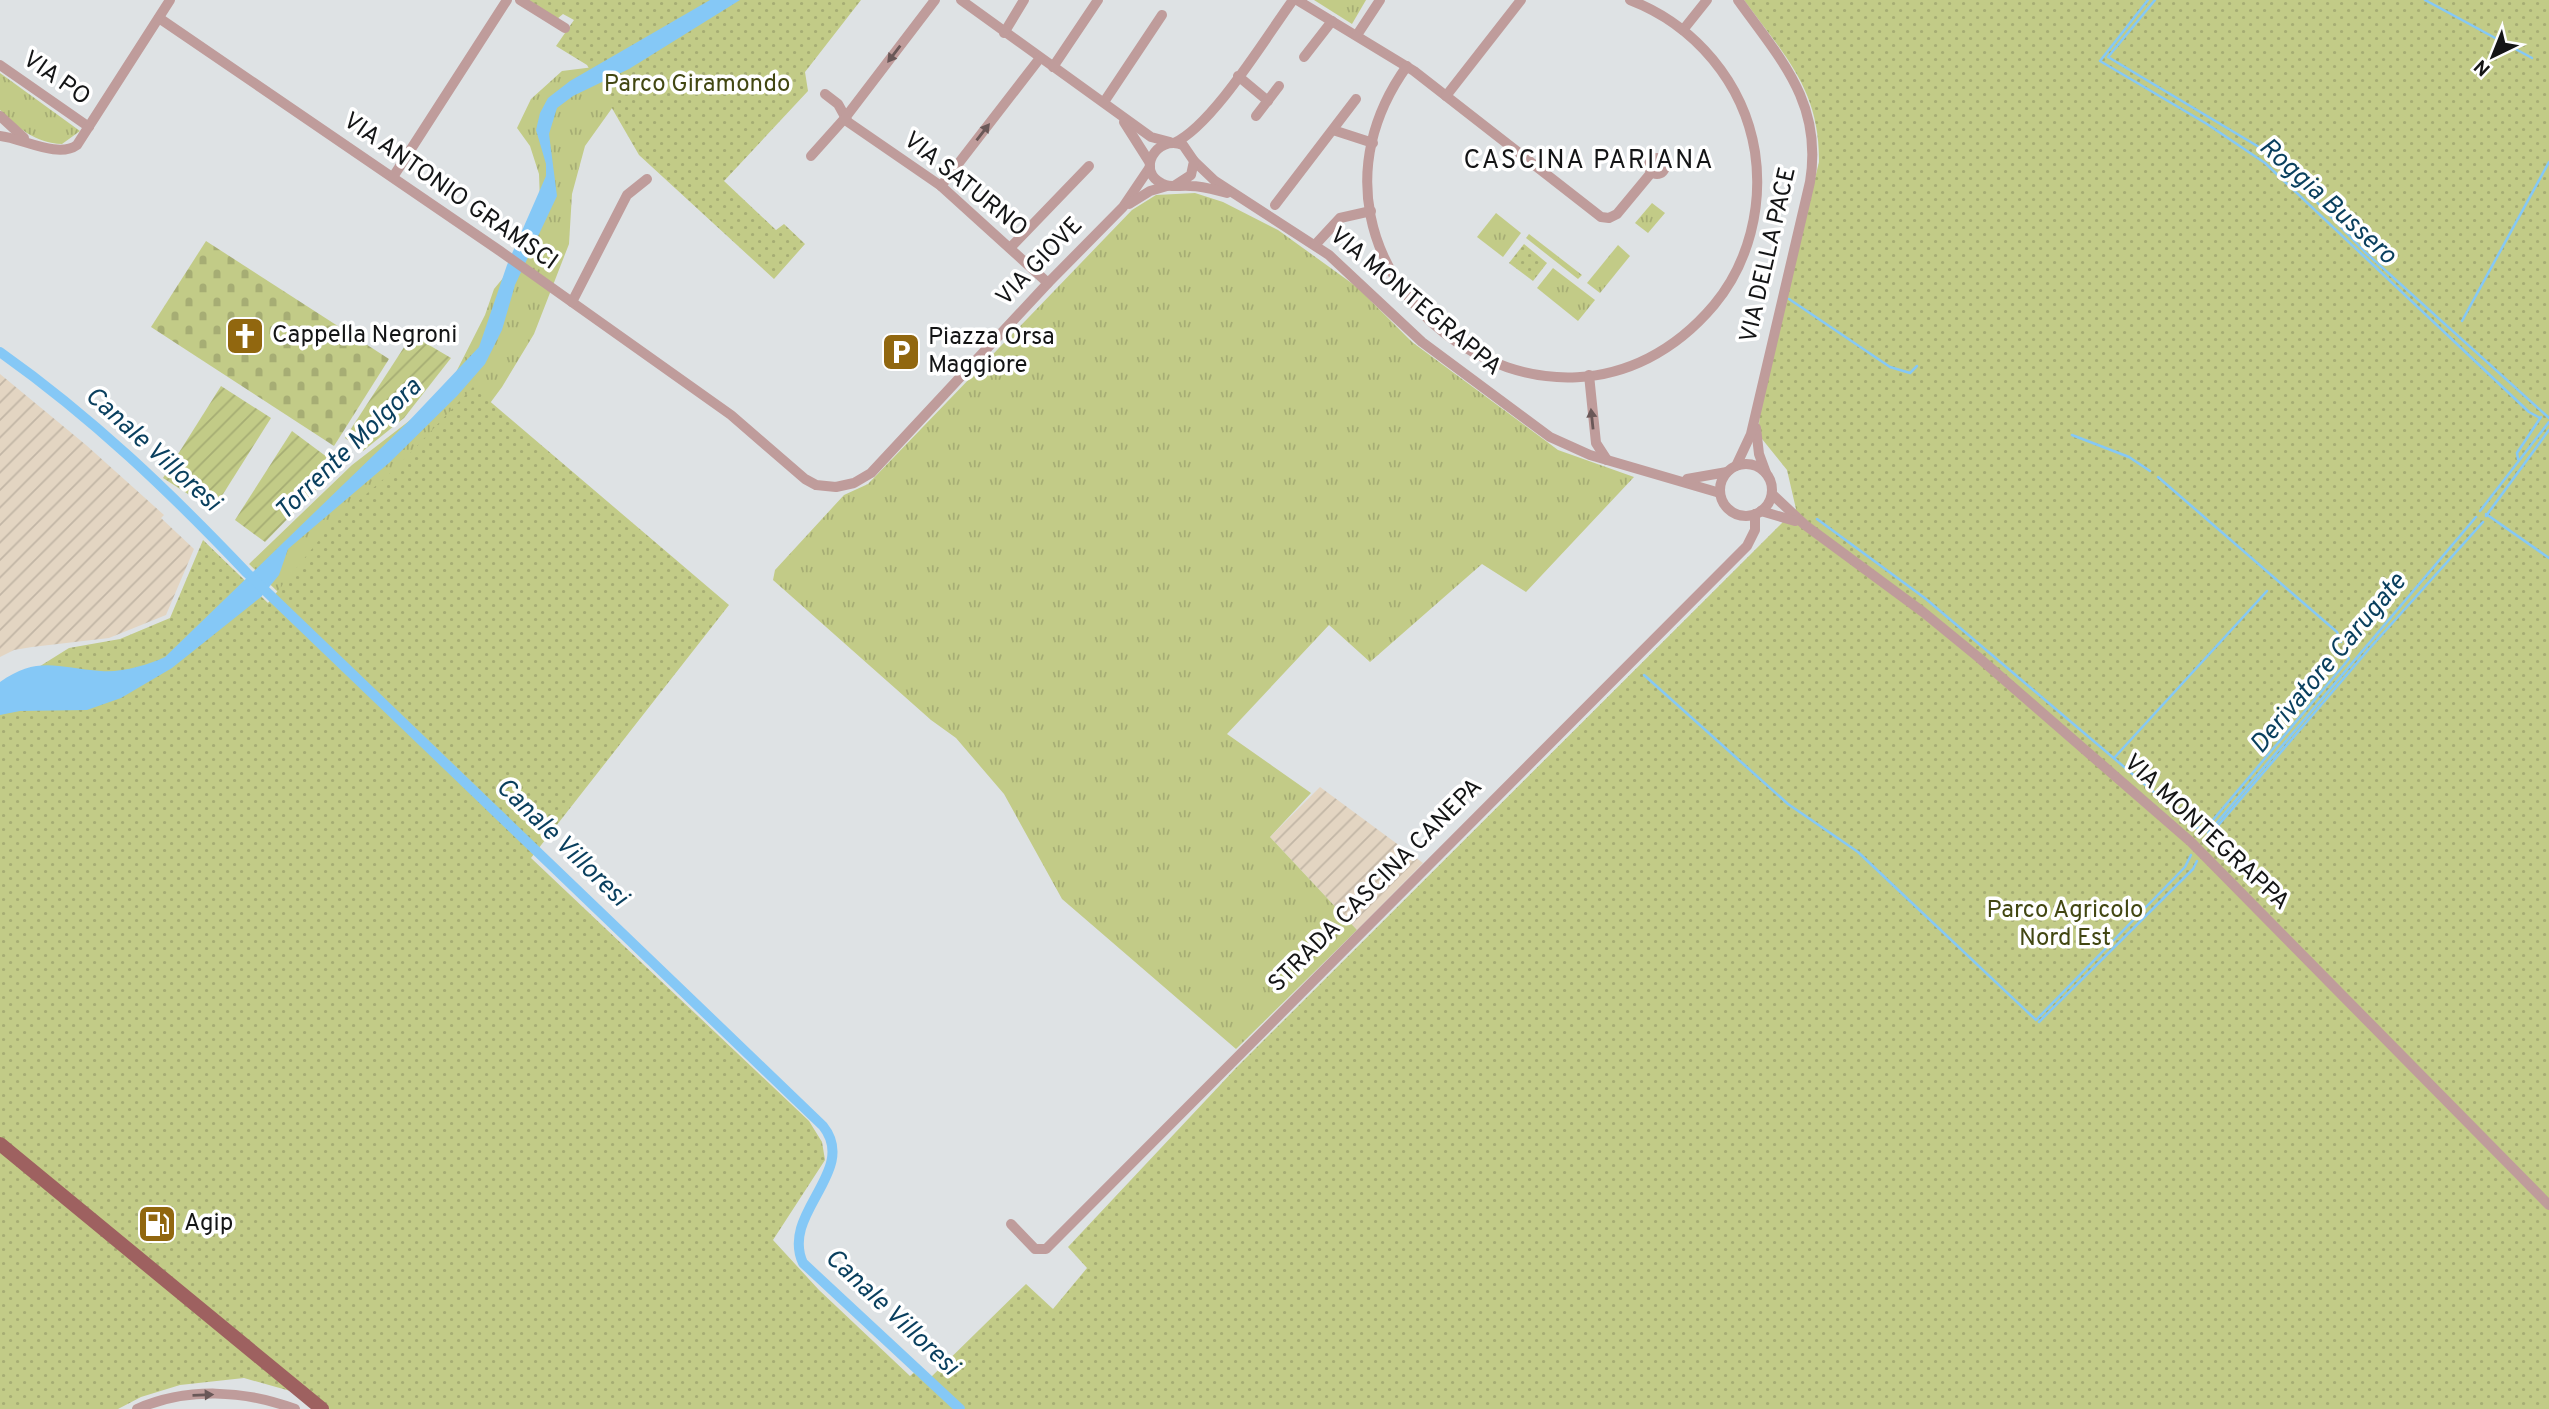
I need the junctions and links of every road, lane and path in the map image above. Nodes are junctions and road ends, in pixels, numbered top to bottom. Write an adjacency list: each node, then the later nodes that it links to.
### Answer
1 (507, 0): 48 (street)
2 (520, 0): 17 (street)
3 (935, 0): 36 (street, one-way to 36)
4 (961, 0): 19 (street)
5 (1024, 0): 19 (street)
6 (1098, 0): 25 (street)
7 (1295, 0): 16 (street); 26 (street)
8 (1380, 0): 20 (street)
9 (1521, 0): 29 (street)
10 (1630, 0): 18 (street)
11 (1707, 0): 18 (street)
12 (1738, 0): 61 (street, VIA DELLA PACE)
13 (166, 2): 15 (street)
14 (1162, 15): 32 (street)
15 (159, 18): 37 (street); 48 (street, VIA ANTONIO GRAMSCI)
16 (1332, 20): 20 (street); 21 (street)
17 (565, 28)
18 (1683, 30): 60 (street)
19 (1004, 33): 22 (street)
20 (1357, 35): 24 (street)
21 (1304, 57)
22 (1040, 58): 25 (street); 50 (street, one-way to 22)
23 (0, 65): 37 (street, VIA PO)
24 (1407, 66): 29 (street); 42 (street)
25 (1053, 67): 32 (street)
26 (1237, 76): 31 (street); 33 (street)
27 (1279, 86): 31 (street)
28 (825, 94): 36 (street, VIA SATURNO)
29 (1446, 96): 47 (street)
30 (1356, 99): 38 (street)
31 (1268, 101): 35 (street)
32 (1109, 105): 41 (street); 45 (street)
33 (1213, 109): 41 (street); 44 (street)
34 (0, 116): 40 (street)
35 (1255, 116)
36 (845, 118): 43 (street); 50 (street, VIA SATURNO)
37 (89, 127): 40 (street)
38 (1333, 130): 42 (street); 53 (street)
39 (0, 135): 40 (street)
40 (26, 140)
41 (1172, 142): 44 (street); 45 (street)
42 (1373, 143): 55 (street)
43 (811, 156)
44 (1193, 158): 51 (street); 52 (street, VIA MONTEGRAPPA)
45 (1150, 165): 51 (street); 54 (street, VIA GIOVE)
46 (1089, 166): 57 (street)
47 (1651, 173)
48 (393, 177): 59 (street, VIA ANTONIO GRAMSCI)
49 (648, 179): 59 (street)
50 (941, 186): 57 (street, VIA SATURNO)
51 (1170, 186): 52 (street, VIA MONTEGRAPPA); 54 (street, VIA GIOVE)
52 (1240, 197): 56 (street, VIA MONTEGRAPPA)
53 (1275, 205)
54 (1123, 207): 58 (street, VIA GIOVE)
55 (1371, 211): 56 (street); 60 (street)
56 (1315, 244): 62 (street, VIA MONTEGRAPPA)
57 (1010, 248): 58 (street, VIA SATURNO)
58 (1048, 283): 66 (street, VIA GIOVE)
59 (572, 302): 66 (street, VIA ANTONIO GRAMSCI)
60 (1589, 375): 62 (street, one-way to 60)
61 (1756, 414): 63 (street, VIA DELLA PACE); 64 (street, VIA DELLA PACE)
62 (1607, 460): 65 (street, VIA MONTEGRAPPA)
63 (1731, 469): 64 (street); 65 (street, VIA MONTEGRAPPA); 67 (street)
64 (1766, 473): 68 (street)
65 (1681, 480): 67 (street, VIA MONTEGRAPPA)
66 (836, 487)
67 (1720, 493): 69 (street)
68 (1772, 494): 69 (street); 70 (street, VIA MONTEGRAPPA)
69 (1758, 512): 70 (street, VIA MONTEGRAPPA); 73 (street, STRADA CASCINA CANEPA)
70 (1805, 525): 72 (street, VIA MONTEGRAPPA)
71 (0, 1144): 76 (main road)
72 (2549, 1205)
73 (1012, 1224)
74 (137, 1409): 75 (street, one-way to 75)
75 (295, 1409)
76 (322, 1409)

